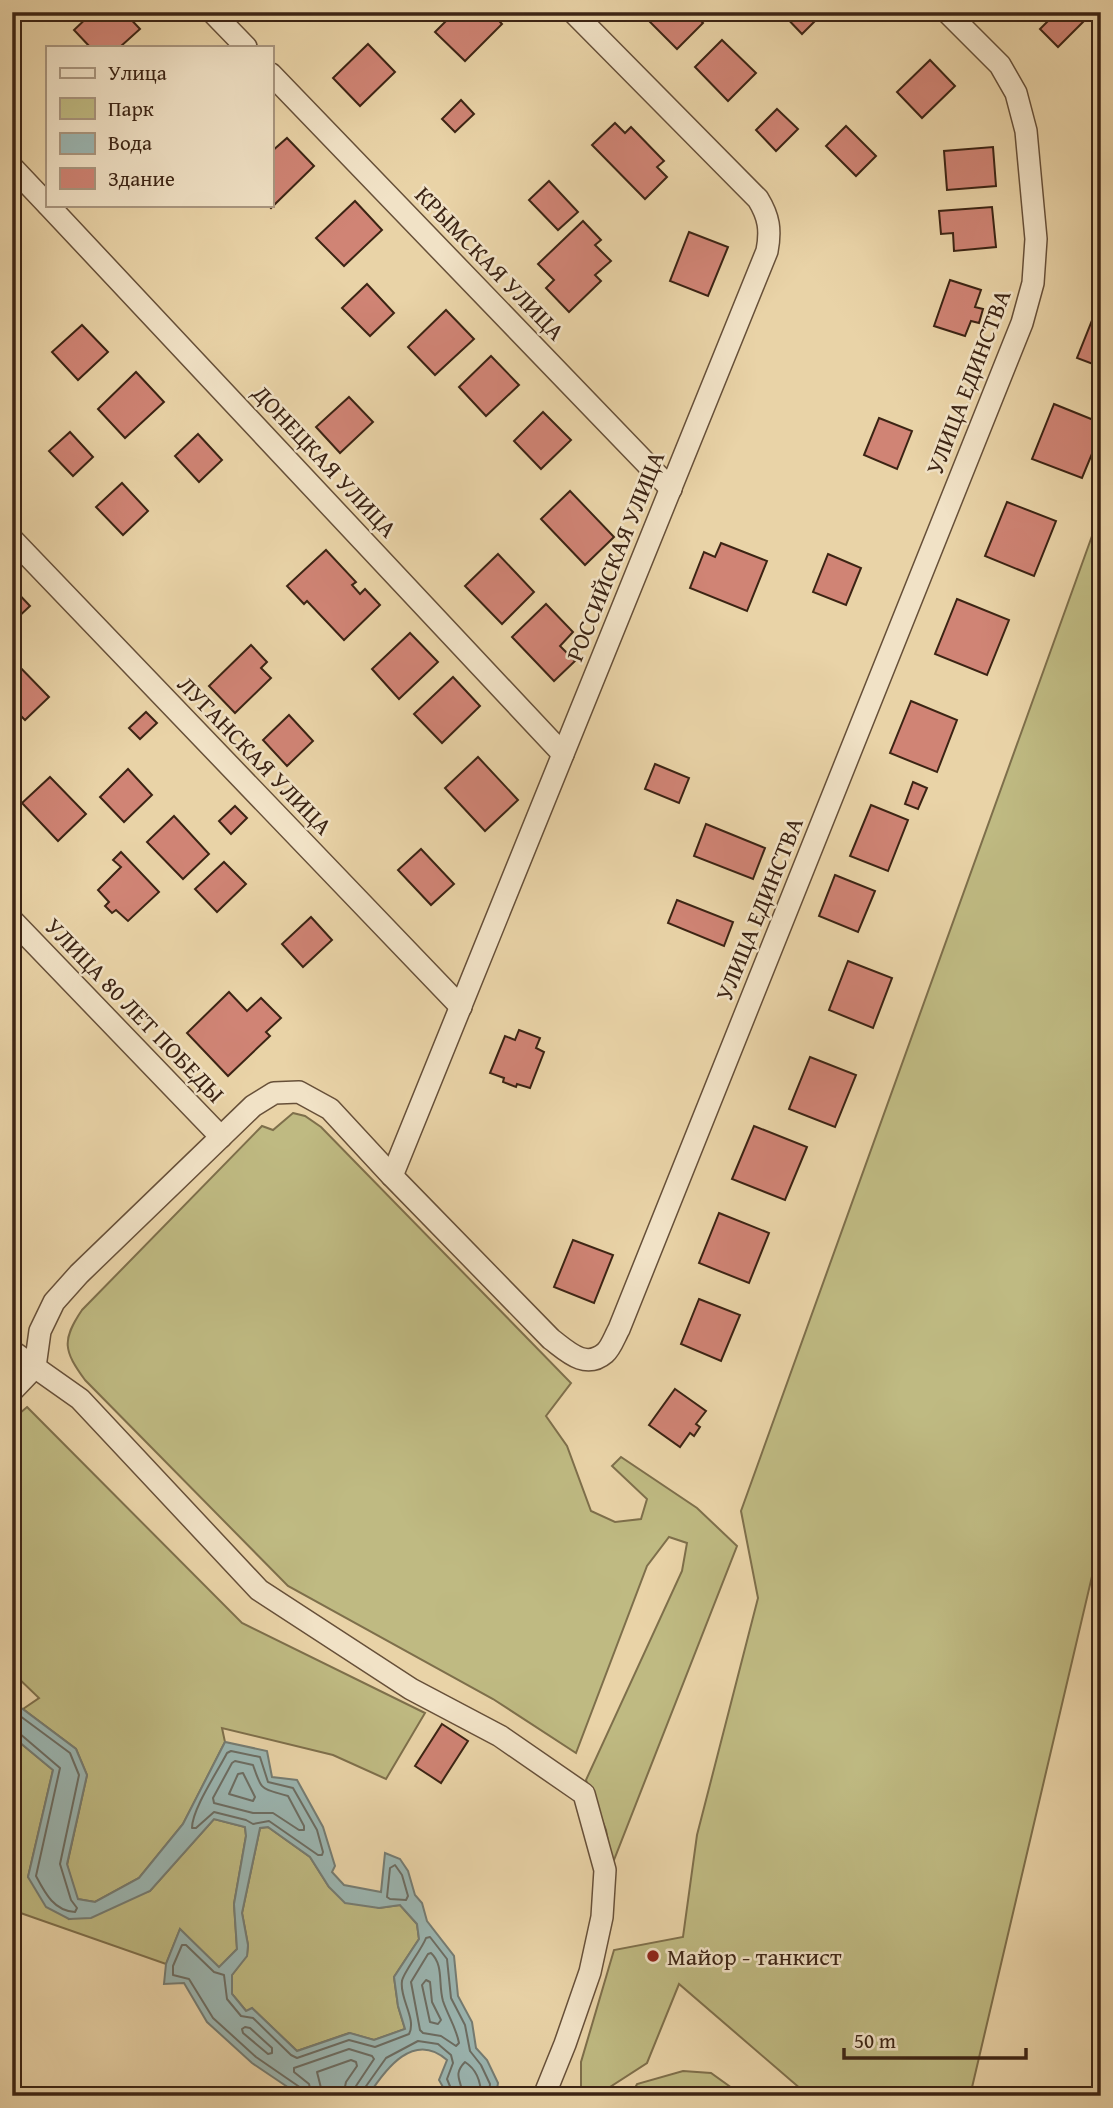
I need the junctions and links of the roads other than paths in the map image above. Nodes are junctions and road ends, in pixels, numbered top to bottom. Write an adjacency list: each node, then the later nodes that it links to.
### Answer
1 (212, 12): 4 (street)
2 (573, 12): 9 (street, РОССИЙСКАЯ УЛИЦА)
3 (947, 12): 15 (street, УЛИЦА ЕДИНСТВА)
4 (245, 46)
5 (273, 76): 9 (street, КРЫМСКАЯ УЛИЦА)
6 (12, 167): 7 (street, ДОНЕЦКАЯ УЛИЦА)
7 (46, 202)
8 (50, 206): 11 (street, ДОНЕЦКАЯ УЛИЦА)
9 (671, 489): 11 (street, РОССИЙСКАЯ УЛИЦА)
10 (12, 539): 13 (street, ЛУГАНСКАЯ УЛИЦА)
11 (563, 754): 13 (street, РОССИЙСКАЯ УЛИЦА)
12 (12, 920): 14 (street, УЛИЦА 80 ЛЕТ ПОБЕДЫ)
13 (461, 1007): 15 (street, РОССИЙСКАЯ УЛИЦА)
14 (221, 1137): 15 (street, УЛИЦА ЕДИНСТВА); 17 (street, УЛИЦА ЕДИНСТВА)
15 (392, 1176)
16 (12, 1351): 17 (street)
17 (35, 1367): 18 (street); 19 (street)
18 (12, 1391)
19 (544, 2096)

